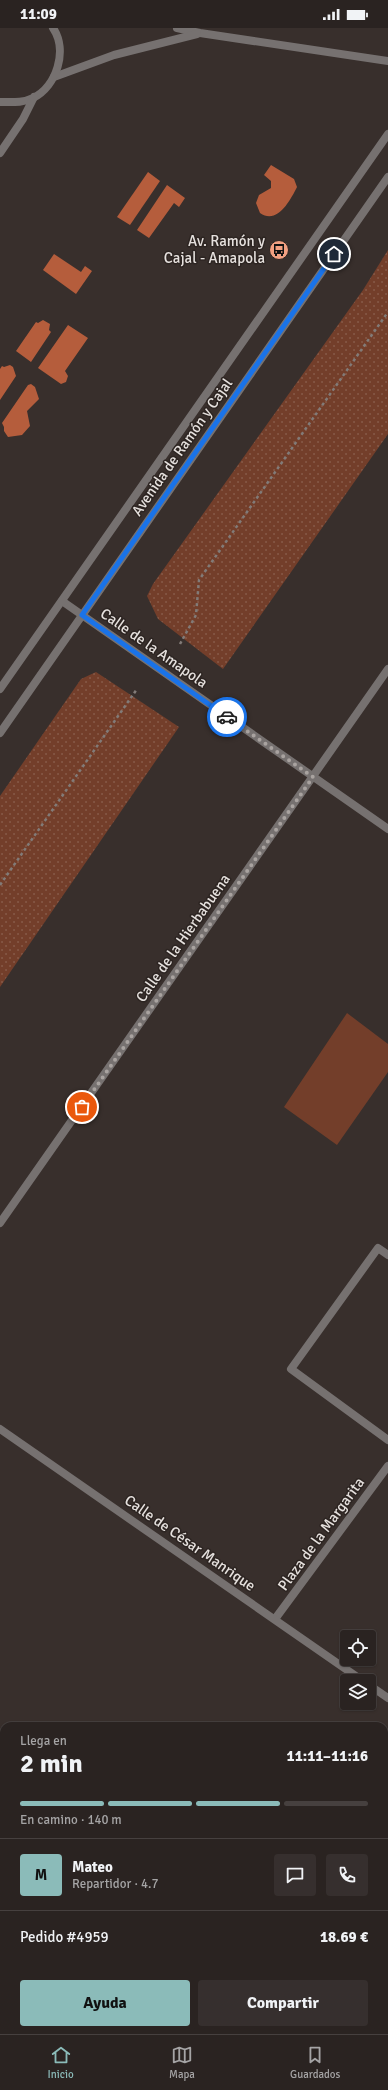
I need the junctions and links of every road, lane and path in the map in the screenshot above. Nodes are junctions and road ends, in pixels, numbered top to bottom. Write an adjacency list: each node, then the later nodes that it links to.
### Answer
1 (53, 28): 5 (street)
2 (177, 28): 3 (street)
3 (200, 33): 4 (street); 5 (street)
4 (388, 61)
5 (54, 77): 6 (street)
6 (34, 98): 7 (street); 9 (street)
7 (0, 102)
8 (388, 134): 12 (street, Avenida de Ramón y Cajal)
9 (0, 153)
10 (388, 177): 13 (street, Avenida de Ramón y Cajal)
11 (388, 312): 14 (path)
12 (62, 601): 13 (street, Calle de la Amapola); 16 (street, Avenida de Ramón y Cajal)
13 (82, 615): 18 (street, Avenida de Ramón y Cajal); 19 (street, Calle de la Amapola)
14 (180, 644)
15 (388, 669): 19 (street, Calle de la Hierbabuena)
16 (0, 689)
17 (137, 689): 21 (path)
18 (0, 733)
19 (313, 777): 20 (street, Calle de la Amapola); 22 (street, Calle de la Hierbabuena)
20 (388, 829)
21 (0, 885)
22 (0, 1224)
23 (388, 1255): 25 (street)
24 (0, 1429): 27 (street, Calle de César Manrique)
25 (388, 1440)
26 (388, 1466): 27 (street, Plaza de la Margarita)
27 (275, 1619): 28 (street, Calle de César Manrique)
28 (354, 1674)
29 (376, 1690): 30 (street)
30 (388, 1698)

